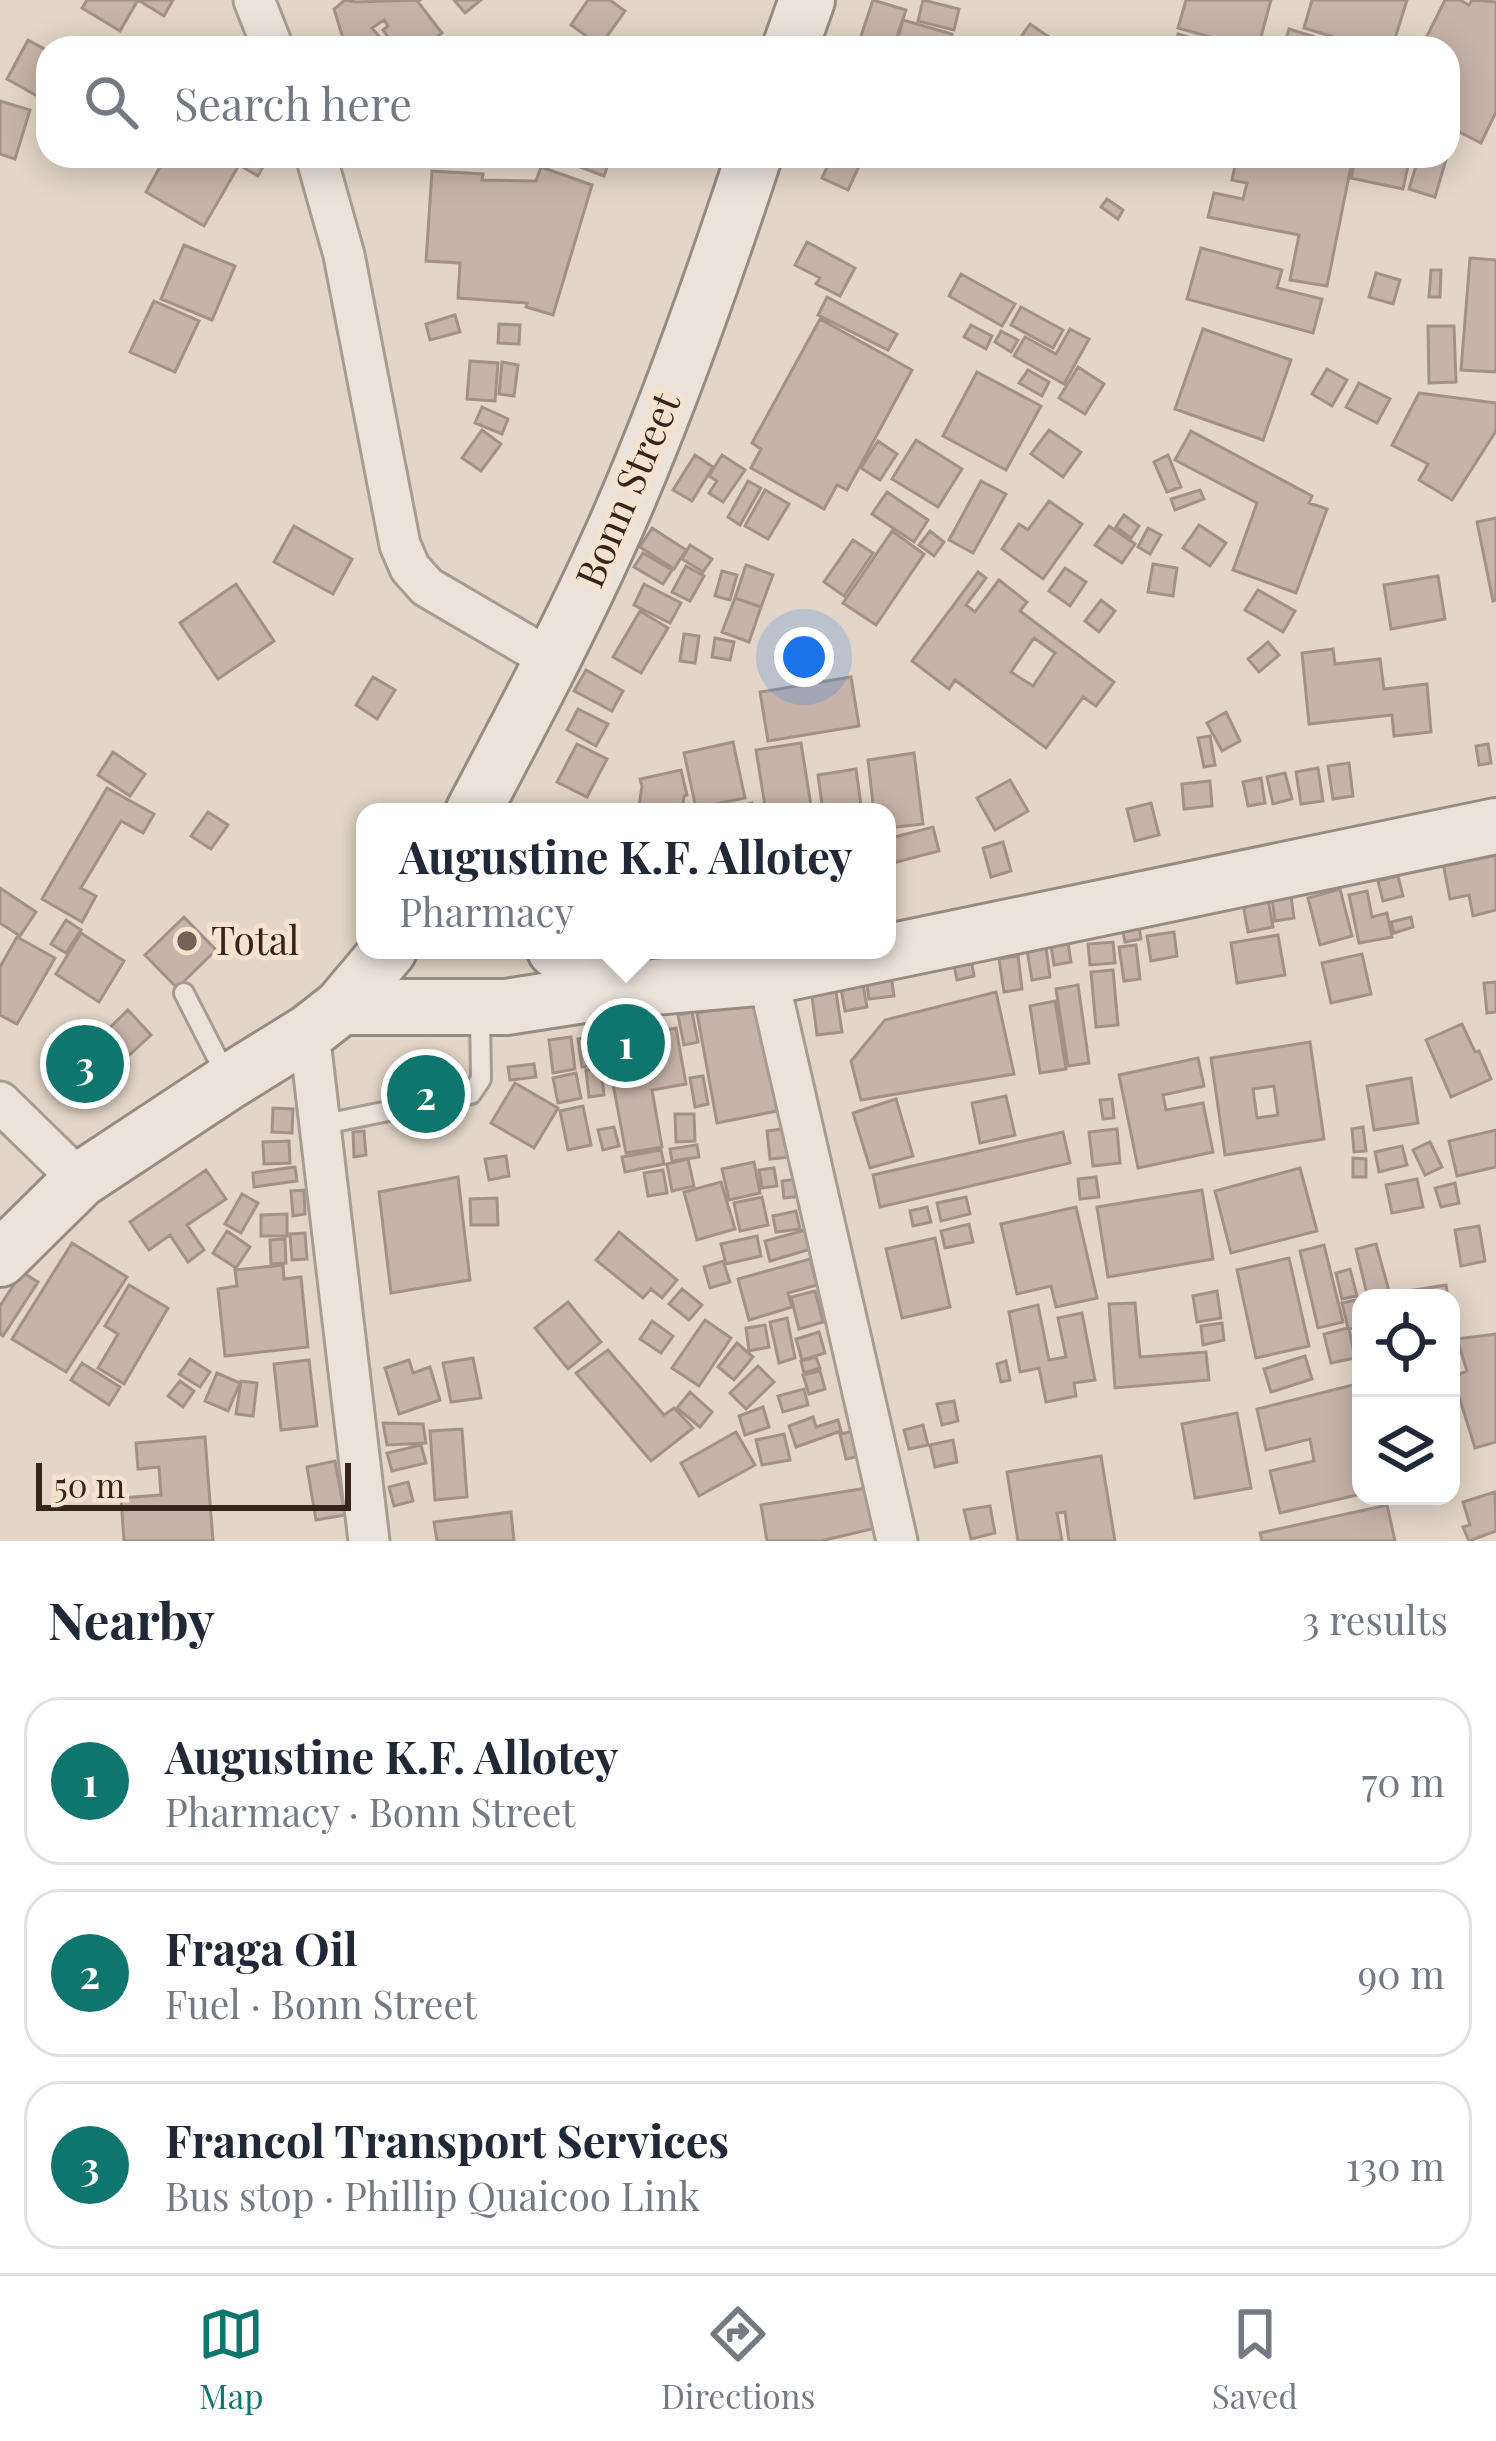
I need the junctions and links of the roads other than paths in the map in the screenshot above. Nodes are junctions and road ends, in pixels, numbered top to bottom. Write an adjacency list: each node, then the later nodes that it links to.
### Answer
1 (254, 0): 3 (street)
2 (807, 0): 4 (street)
3 (268, 36)
4 (794, 36)
5 (319, 168): 7 (street)
6 (750, 168): 7 (street, Bonn Street)
7 (553, 661): 8 (street, Bonn Street)
8 (478, 803)
9 (1496, 826): 10 (street)
10 (896, 950)
11 (380, 959): 19 (street)
12 (526, 959): 18 (street)
13 (566, 959): 16 (street)
14 (855, 959): 15 (street)
15 (768, 977): 16 (street); 26 (street)
16 (609, 991): 18 (street)
17 (184, 992): 20 (lane)
18 (493, 1008): 19 (street); 22 (lane)
19 (325, 1020): 20 (street); 22 (street)
20 (230, 1081): 23 (street)
21 (0, 1102): 23 (street)
22 (320, 1125): 25 (street)
23 (80, 1180): 24 (street)
24 (0, 1259)
25 (369, 1541)
26 (897, 1541)

